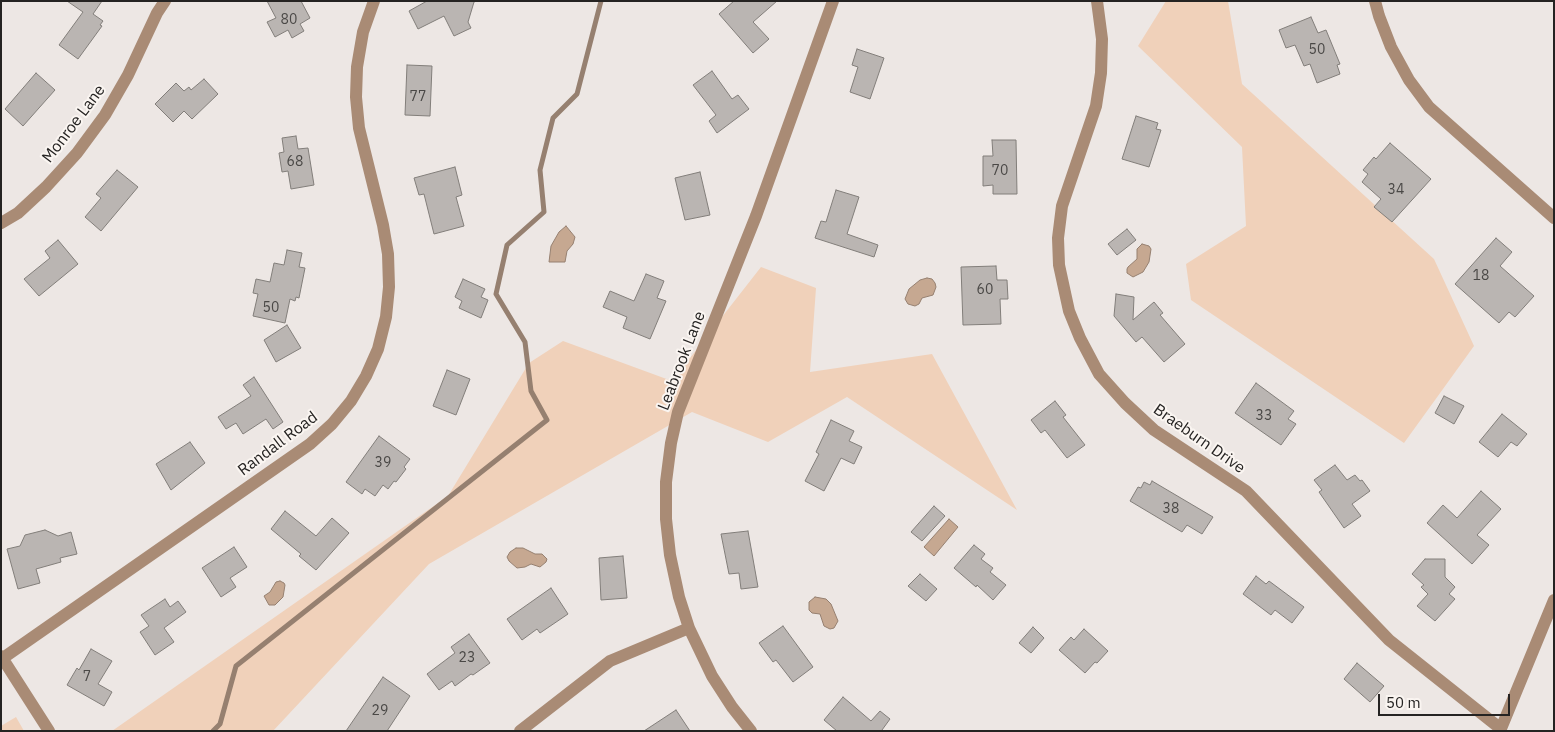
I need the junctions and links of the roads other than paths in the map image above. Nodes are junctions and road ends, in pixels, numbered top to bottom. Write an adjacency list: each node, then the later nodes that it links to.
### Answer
1 (165, 1): 7 (street, Monroe Lane)
2 (374, 1): 10 (street, Randall Road)
3 (833, 1): 9 (street, Leabrook Lane)
4 (1098, 1): 11 (street, Braeburn Drive)
5 (1375, 1): 6 (street)
6 (1554, 218)
7 (1, 223)
8 (1554, 600): 11 (street)
9 (689, 628): 13 (street); 14 (street, Leabrook Lane)
10 (2, 657): 12 (street)
11 (1500, 730)
12 (50, 731)
13 (520, 731)
14 (751, 731)

